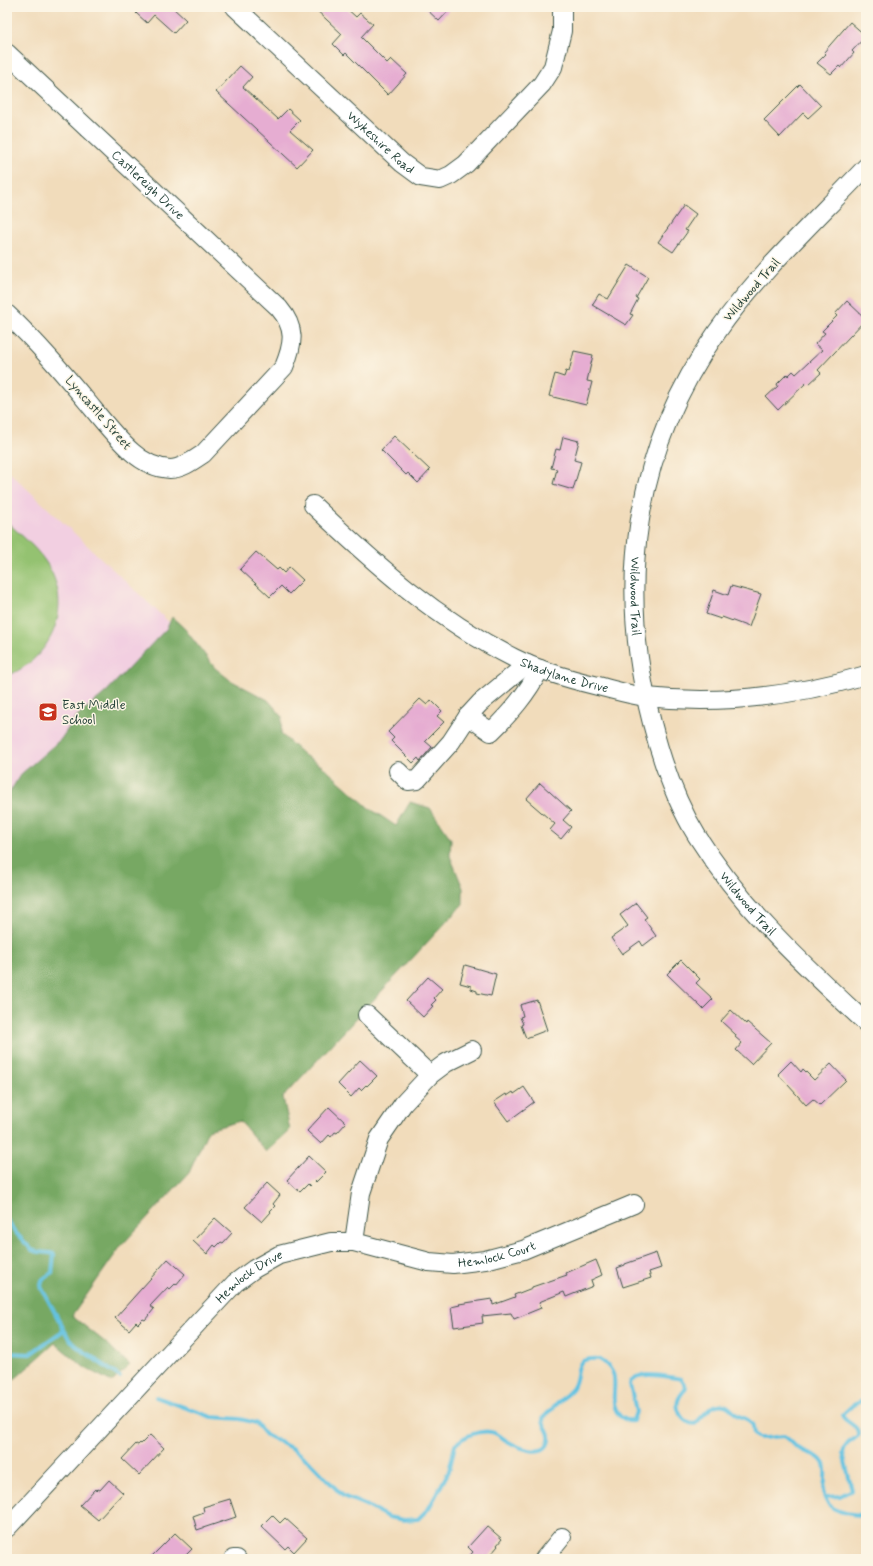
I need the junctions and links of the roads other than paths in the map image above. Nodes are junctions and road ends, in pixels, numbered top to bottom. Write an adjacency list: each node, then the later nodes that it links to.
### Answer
1 (235, 7): 2 (street, Wykeshire Road)
2 (562, 7)
3 (7, 53): 6 (street, Castlereigh Drive)
4 (866, 166): 10 (street, Wildwood Trail)
5 (7, 314): 6 (street, Lyncastle Street)
6 (287, 317)
7 (313, 505): 8 (street, Shadylane Drive)
8 (533, 666): 10 (street, Shadylane Drive); 11 (street); 11 (street)
9 (866, 675): 10 (street, Shadylane Drive)
10 (645, 696): 14 (street, Wildwood Trail)
11 (468, 716): 12 (street)
12 (398, 771)
13 (367, 1015): 16 (street)
14 (866, 1023)
15 (472, 1050): 16 (street)
16 (430, 1075): 18 (street)
17 (634, 1204): 18 (street, Hemlock Court)
18 (354, 1242): 19 (street, Hemlock Drive)
19 (7, 1528)
20 (562, 1537): 23 (street)
21 (233, 1559): 22 (street)
22 (237, 1559)
23 (544, 1559)

